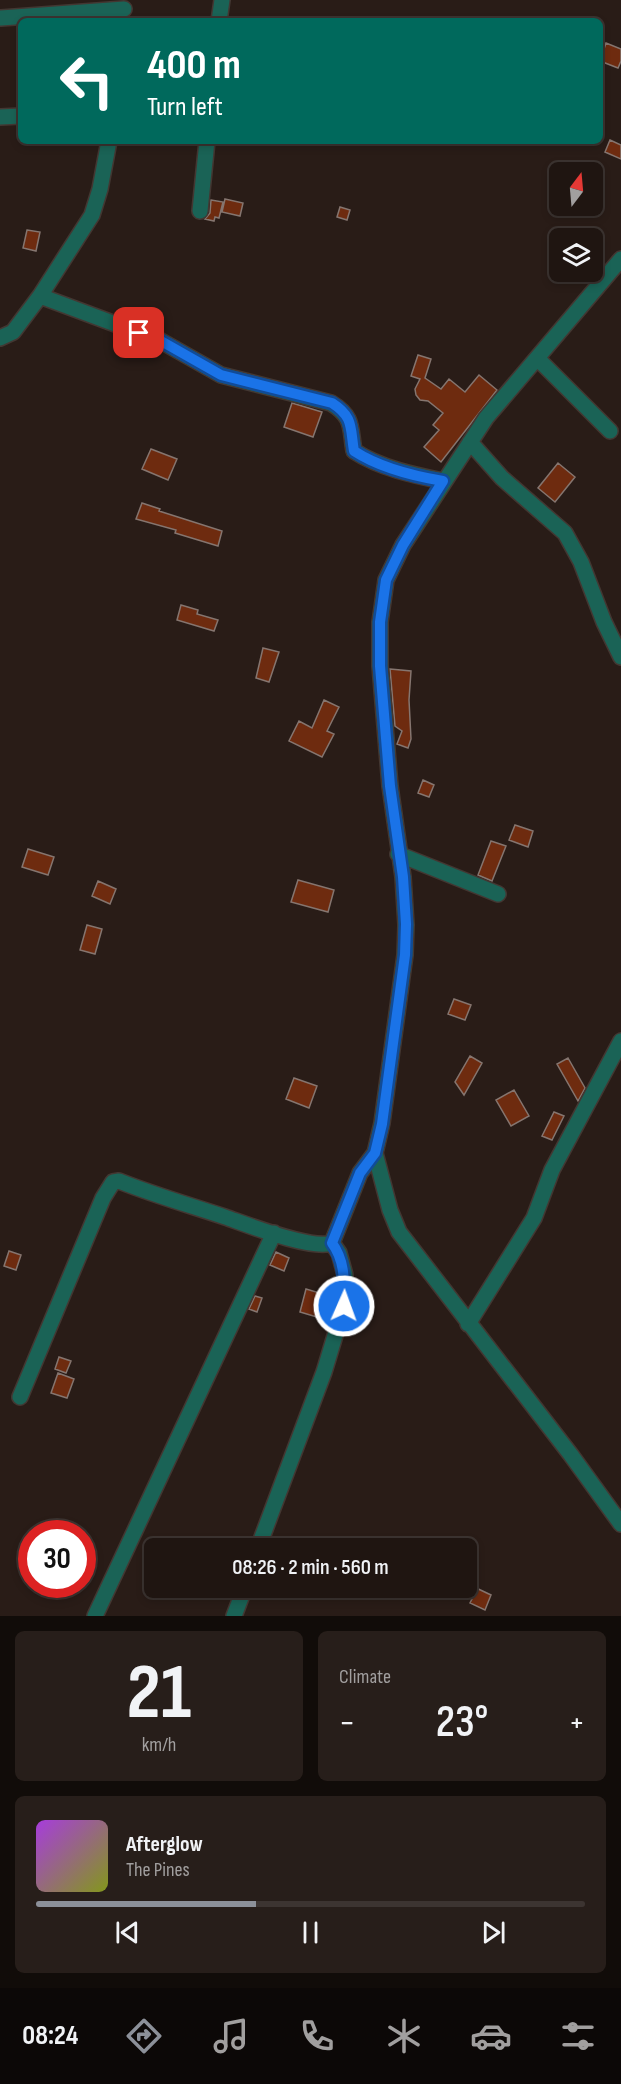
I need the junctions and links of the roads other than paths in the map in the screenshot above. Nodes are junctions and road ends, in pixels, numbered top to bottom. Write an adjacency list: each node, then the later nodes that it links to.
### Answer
1 (222, 0): 4 (street)
2 (124, 10): 3 (street)
3 (1, 18)
4 (219, 18)
5 (18, 116): 6 (street)
6 (0, 117)
7 (108, 144): 11 (street)
8 (207, 144): 9 (street)
9 (200, 211)
10 (621, 260): 13 (street)
11 (40, 296): 12 (street); 16 (street)
12 (0, 338)
13 (538, 359): 14 (street); 15 (street)
14 (610, 431)
15 (470, 442): 16 (street); 17 (street)
16 (443, 481): 18 (street)
17 (621, 657)
18 (398, 854): 19 (street); 21 (street)
19 (498, 894)
20 (621, 1041): 24 (street)
21 (375, 1153): 23 (street); 24 (street)
22 (274, 1233): 23 (street); 25 (street); 29 (street)
23 (332, 1243): 27 (street)
24 (468, 1324): 26 (street)
25 (20, 1397)
26 (621, 1524)
27 (262, 1538)
28 (240, 1598): 30 (street)
29 (95, 1616)
30 (234, 1616)

